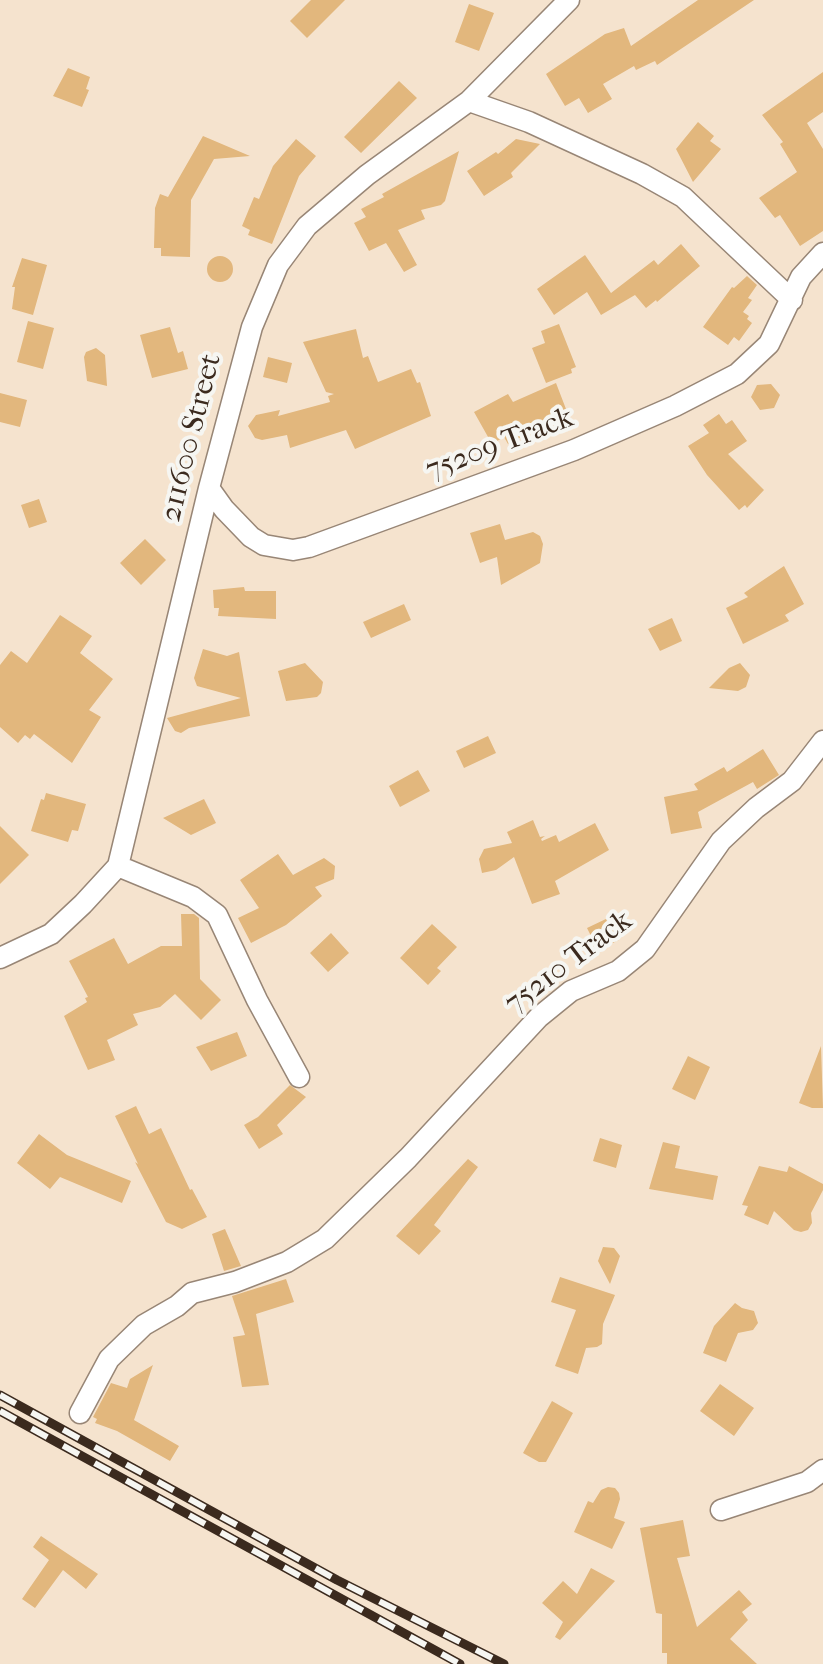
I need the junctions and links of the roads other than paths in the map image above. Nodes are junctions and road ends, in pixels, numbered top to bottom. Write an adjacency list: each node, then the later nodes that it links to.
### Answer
1 (569, 0): 2 (street, 211600 Street)
2 (469, 101): 4 (street); 5 (street, 211600 Street)
3 (823, 253): 4 (street, 75209 Track)
4 (792, 300): 5 (street, 75209 Track)
5 (209, 488): 7 (street, 211600 Street)
6 (823, 741): 10 (street, 75210 Track)
7 (118, 866): 8 (street, 211600 Street); 9 (street)
8 (0, 958)
9 (299, 1077)
10 (80, 1413)
11 (823, 1470): 12 (street)
12 (721, 1510)

